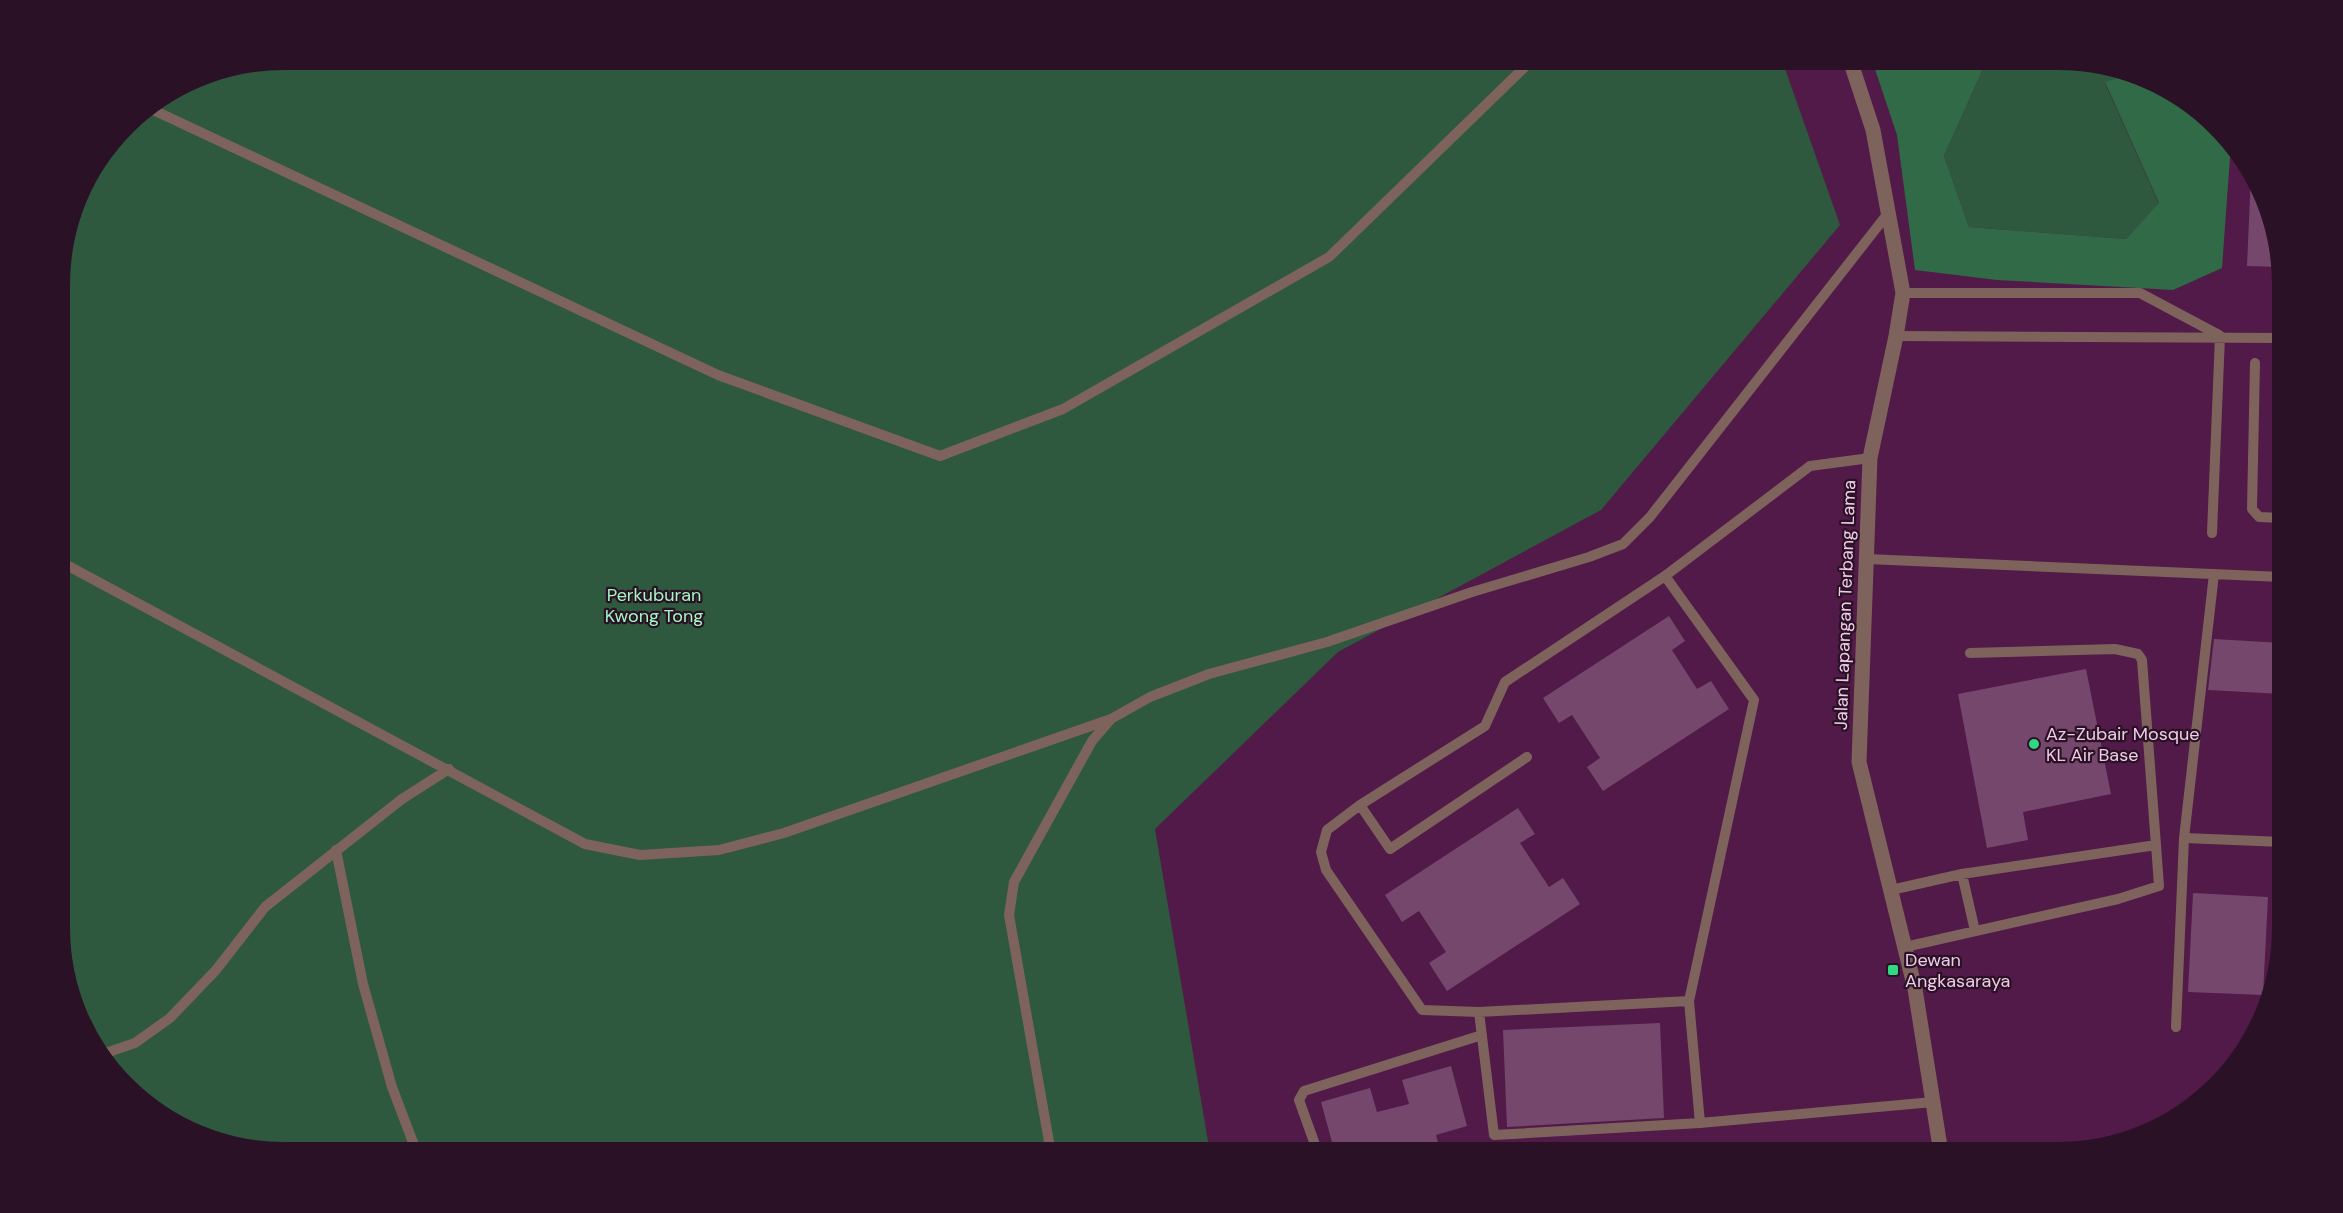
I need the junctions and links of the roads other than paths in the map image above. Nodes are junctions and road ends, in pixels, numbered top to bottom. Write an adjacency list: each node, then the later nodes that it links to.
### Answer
1 (1522, 70): 3 (lane)
2 (1853, 70): 4 (street, Jalan Lapangan Terbang Lama)
3 (158, 112)
4 (1889, 212): 5 (street, Jalan Lapangan Terbang Lama); 19 (lane)
5 (1903, 293): 6 (street, Jalan Lapangan Terbang Lama); 7 (lane)
6 (1896, 336): 7 (lane); 10 (street, Jalan Lapangan Terbang Lama)
7 (2220, 336): 8 (lane); 12 (lane)
8 (2272, 338)
9 (2256, 363): 11 (lane)
10 (1870, 458): 13 (street, Jalan Lapangan Terbang Lama); 16 (lane)
11 (2272, 518)
12 (2212, 533)
13 (1867, 559): 15 (lane); 28 (street, Jalan Lapangan Terbang Lama)
14 (71, 567): 21 (lane)
15 (2214, 574): 17 (lane); 23 (lane)
16 (1665, 576): 22 (lane); 31 (lane)
17 (2272, 577)
18 (1970, 653): 25 (lane)
19 (1111, 719): 21 (lane); 39 (lane)
20 (1527, 757): 22 (lane)
21 (449, 769): 26 (lane)
22 (1360, 805): 32 (lane)
23 (2184, 838): 24 (lane); 33 (lane)
24 (2272, 842)
25 (2156, 844): 27 (lane); 29 (lane)
26 (336, 850): 35 (lane); 38 (lane)
27 (1962, 874): 28 (lane); 29 (lane)
28 (1891, 890): 30 (street, Jalan Lapangan Terbang Lama)
29 (1975, 931): 30 (lane)
30 (1905, 946): 36 (street, Jalan Lapangan Terbang Lama)
31 (1689, 1001): 32 (lane); 37 (lane)
32 (1479, 1012): 34 (lane)
33 (2176, 1027)
34 (1482, 1035): 37 (lane); 40 (lane)
35 (110, 1051)
36 (1933, 1102): 37 (lane); 41 (street, Jalan Lapangan Terbang Lama)
37 (1700, 1123)
38 (413, 1142)
39 (1049, 1142)
40 (1314, 1142)
41 (1939, 1142)

